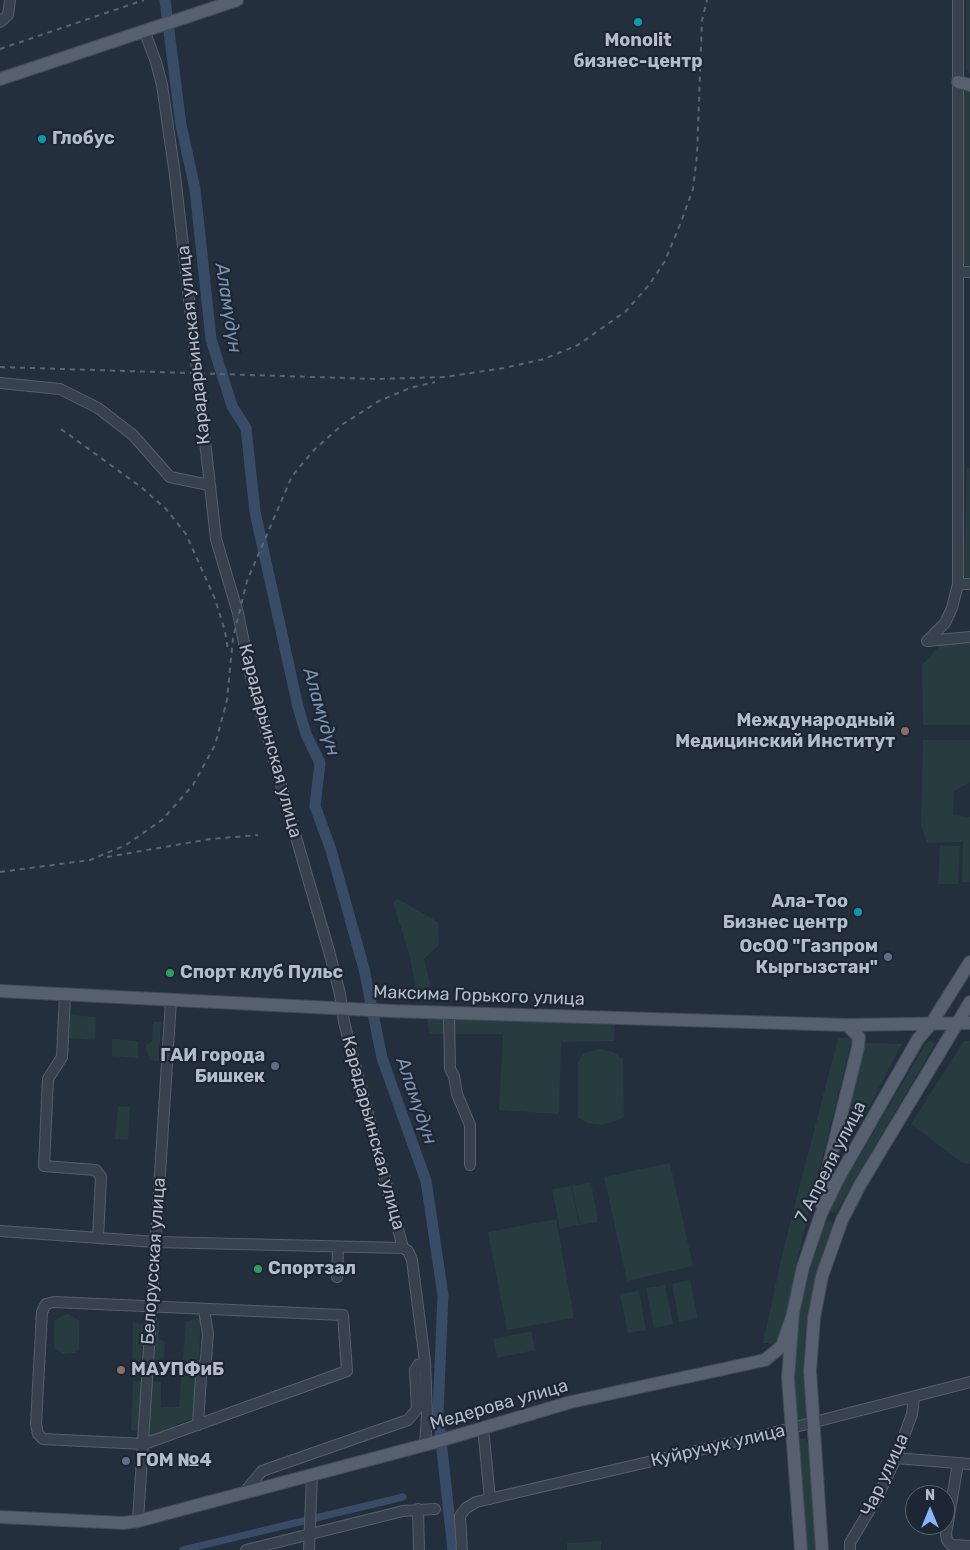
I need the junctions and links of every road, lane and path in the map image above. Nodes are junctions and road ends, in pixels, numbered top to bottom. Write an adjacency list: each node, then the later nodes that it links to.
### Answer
1 (5, 0): 5 (street)
2 (10, 0): 6 (street)
3 (238, 0): 7 (main road)
4 (958, 0): 9 (street)
5 (0, 4)
6 (0, 22)
7 (148, 29): 8 (main road); 13 (street, Карадарьинская улица)
8 (0, 79)
9 (964, 83): 10 (street)
10 (958, 272): 11 (street); 14 (street)
11 (970, 272)
12 (0, 383): 13 (street)
13 (209, 486): 22 (street, Карадарьинская улица)
14 (958, 584): 15 (street); 16 (street)
15 (970, 584)
16 (970, 637)
17 (970, 962): 25 (main road, 7 Апреля улица)
18 (0, 992): 19 (main road, Максима Горького улица)
19 (65, 995): 20 (main road, Максима Горького улица); 31 (street)
20 (171, 1000): 22 (main road, Максима Горького улица); 32 (street, Белорусская улица)
21 (970, 1002): 24 (main road, 7 Апреля улица)
22 (342, 1009): 23 (main road, Максима Горького улица); 34 (street, Карадарьинская улица)
23 (448, 1013): 26 (main road, Максима Горького улица); 27 (street)
24 (964, 1023): 25 (main road, Максима Горького улица); 29 (main road, 7 Апреля улица)
25 (931, 1024): 26 (main road, Максима Горького улица); 28 (main road, 7 Апреля улица)
26 (847, 1025): 28 (main road)
27 (470, 1165)
28 (821, 1214): 29 (main road); 38 (main road, 7 Апреля улица)
29 (842, 1220): 44 (main road, 7 Апреля улица)
30 (0, 1231): 31 (street)
31 (98, 1238): 32 (street)
32 (156, 1242): 33 (street); 36 (street, Белорусская улица)
33 (338, 1247): 34 (street); 35 (street)
34 (403, 1248): 40 (street, Карадарьинская улица)
35 (337, 1277)
36 (151, 1308): 37 (street); 48 (street, Белорусская улица); 48 (street)
37 (204, 1310): 45 (street); 45 (street)
38 (792, 1317): 39 (main road); 41 (main road, 7 Апреля улица)
39 (766, 1360): 41 (main road); 46 (main road, Медерова улица)
40 (426, 1362): 49 (street, Карадарьинская улица); 54 (street, Медерова улица)
41 (788, 1378): 47 (main road, 7 Апреля улица)
42 (970, 1382): 43 (street, Куйручук улица)
43 (914, 1397): 44 (street, Куйручук улица); 50 (street, Чар улица)
44 (813, 1424): 47 (street, Куйручук улица); 67 (main road, 7 Апреля улица)
45 (198, 1425): 48 (street)
46 (483, 1427): 49 (main road, Медерова улица); 55 (street)
47 (791, 1429): 55 (street, Куйручук улица); 66 (main road, 7 Апреля улица)
48 (144, 1444): 59 (street, Белорусская улица)
49 (429, 1444): 53 (main road, Медерова улица)
50 (896, 1458): 51 (street); 68 (street, Чар улица)
51 (958, 1463): 52 (street); 61 (street)
52 (970, 1464)
53 (312, 1475): 54 (main road, Медерова улица); 60 (street)
54 (244, 1493): 59 (main road, Медерова улица)
55 (490, 1500): 65 (street, Куйручук улица)
56 (418, 1509): 57 (street); 60 (street); 64 (street)
57 (435, 1509)
58 (0, 1517): 59 (main road, Медерова улица)
59 (138, 1521)
60 (310, 1535): 62 (street); 63 (street)
61 (970, 1546)
62 (248, 1550)
63 (309, 1550)
64 (419, 1550)
65 (462, 1550)
66 (801, 1550)
67 (822, 1550)
68 (850, 1550)

